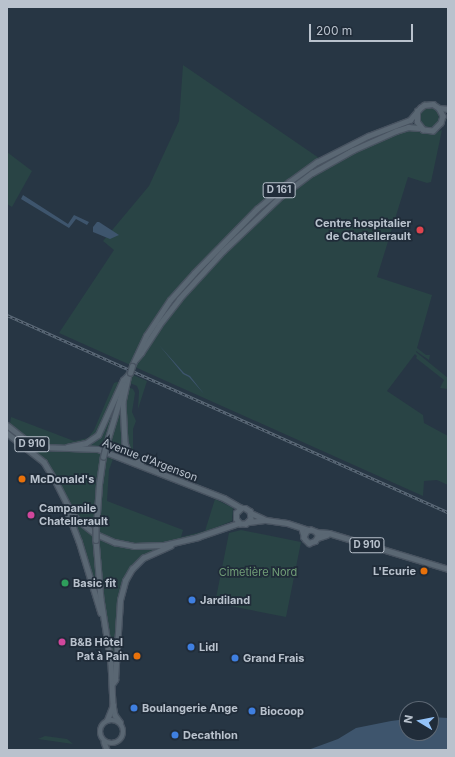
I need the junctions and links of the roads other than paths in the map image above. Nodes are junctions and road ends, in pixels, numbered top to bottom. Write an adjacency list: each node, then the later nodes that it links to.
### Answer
1 (439, 108): 2 (main road); 3 (main road); 5 (main road)
2 (448, 109)
3 (417, 111): 6 (main road); 7 (main road, D 161)
4 (448, 115): 5 (main road)
5 (442, 122): 6 (main road)
6 (421, 128): 7 (main road, D 161)
7 (136, 359): 8 (main road, D 161, bridge)
8 (129, 373): 11 (main road); 12 (main road); 27 (main road, D 161, bridge)
9 (7, 425): 11 (main road, Avenue d'Argenson / D 910)
10 (7, 433): 13 (main road, D 910)
11 (62, 449): 12 (main road, Avenue d'Argenson / D 910)
12 (155, 471): 14 (main road, Avenue d'Argenson / D 910)
13 (55, 480): 24 (main road, D 910); 27 (main road)
14 (241, 508): 15 (main road); 18 (main road)
15 (251, 513): 16 (main road); 17 (main road)
16 (266, 520): 17 (main road); 19 (main road)
17 (249, 522): 18 (main road)
18 (239, 523): 24 (main road, D 910)
19 (302, 529): 20 (main road); 22 (main road)
20 (308, 530): 21 (main road); 22 (main road)
21 (316, 532): 23 (main road); 25 (main road, D 910)
22 (304, 537): 23 (main road)
23 (317, 538): 25 (main road, D 910)
24 (183, 541): 28 (main road)
25 (416, 561): 26 (main road, D 910)
26 (448, 571)
27 (107, 632): 28 (main road, D 161)
28 (112, 685): 29 (main road, D 161)
29 (113, 705): 30 (main road, D 161); 31 (main road, D 161)
30 (107, 720): 31 (main road); 32 (main road)
31 (120, 722): 33 (main road)
32 (104, 742): 33 (main road); 34 (main road)
33 (118, 742): 35 (main road)
34 (107, 750)
35 (113, 750)

